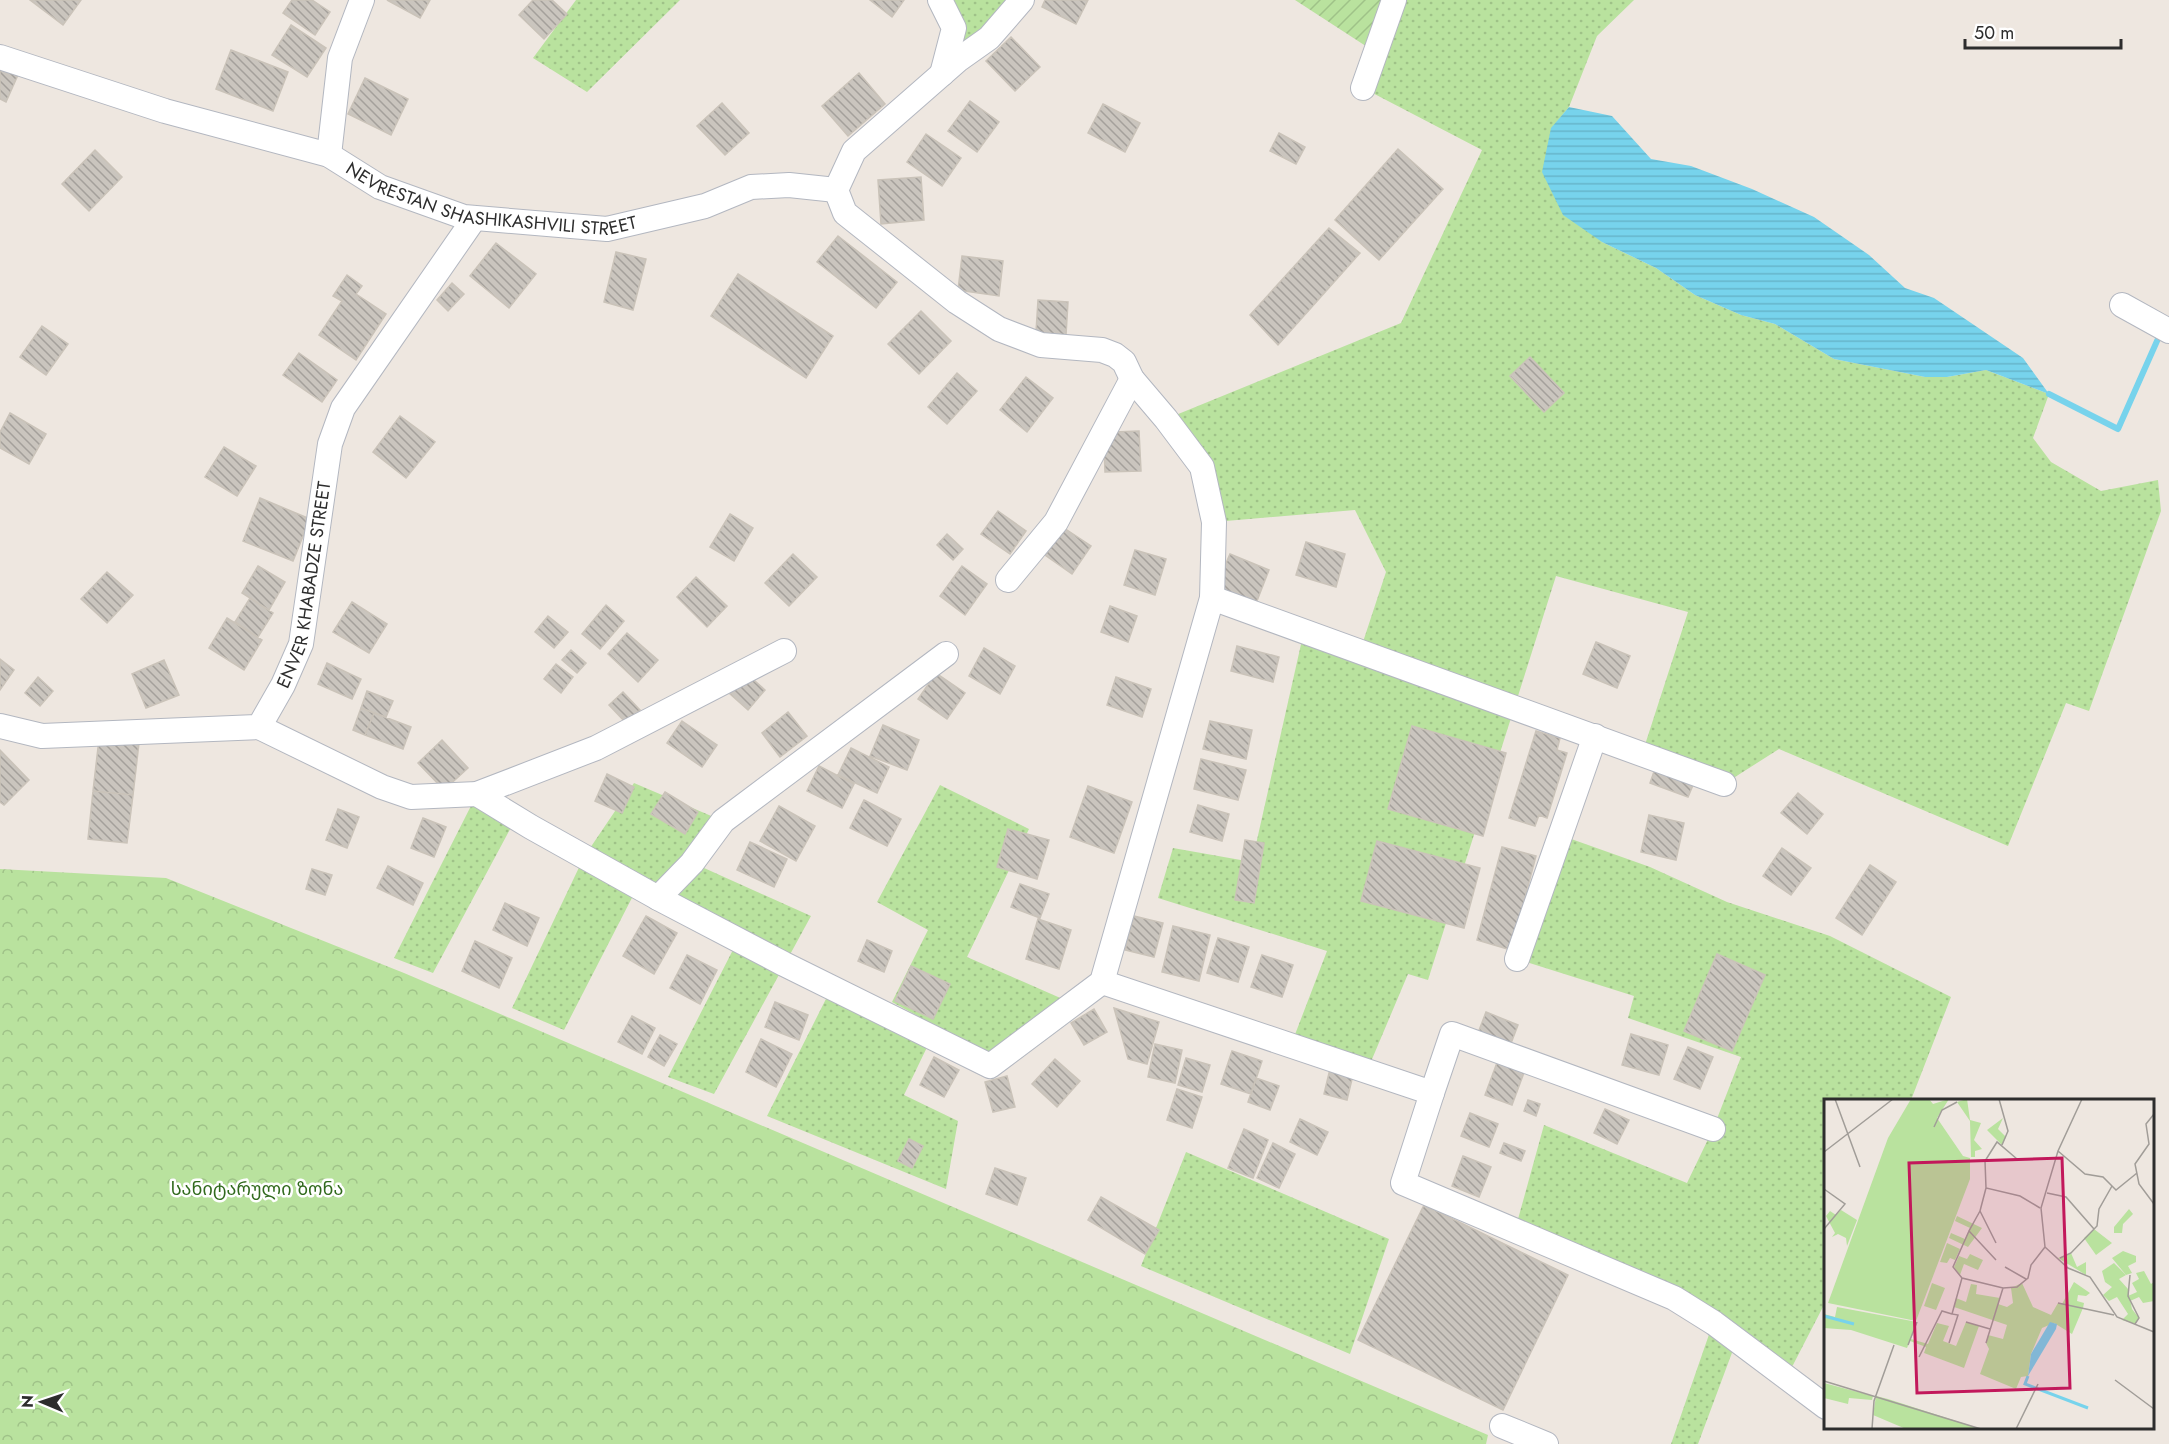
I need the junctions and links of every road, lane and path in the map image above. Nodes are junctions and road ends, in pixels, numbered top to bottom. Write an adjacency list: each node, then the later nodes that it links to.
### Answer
1 (362, 0): 8 (street)
2 (940, 0): 6 (street)
3 (1022, 0): 6 (street)
4 (1394, 0): 7 (street)
5 (0, 57): 8 (street, NEVRESTAN SHASHIKASHVILI STREET)
6 (942, 74): 9 (street)
7 (1363, 88)
8 (329, 154): 10 (street, NEVRESTAN SHASHIKASHVILI STREET)
9 (836, 190): 10 (street, NEVRESTAN SHASHIKASHVILI STREET); 13 (street)
10 (474, 219): 19 (street, ENVER KHABADZE STREET)
11 (2122, 305): 12 (street)
12 (2169, 331)
13 (1132, 379): 14 (street); 15 (street)
14 (1008, 580)
15 (1212, 598): 20 (street); 25 (street)
16 (784, 651): 22 (street)
17 (946, 654): 23 (street)
18 (0, 726): 19 (street)
19 (258, 728): 22 (street)
20 (1595, 736): 21 (street); 24 (street)
21 (1724, 784)
22 (477, 794): 23 (street)
23 (658, 898): 25 (street)
24 (1517, 959)
25 (1102, 982): 26 (street)
26 (1432, 1093): 27 (street); 28 (street)
27 (1713, 1129)
28 (1824, 1406)
29 (1502, 1426): 30 (street)
30 (1546, 1444)

